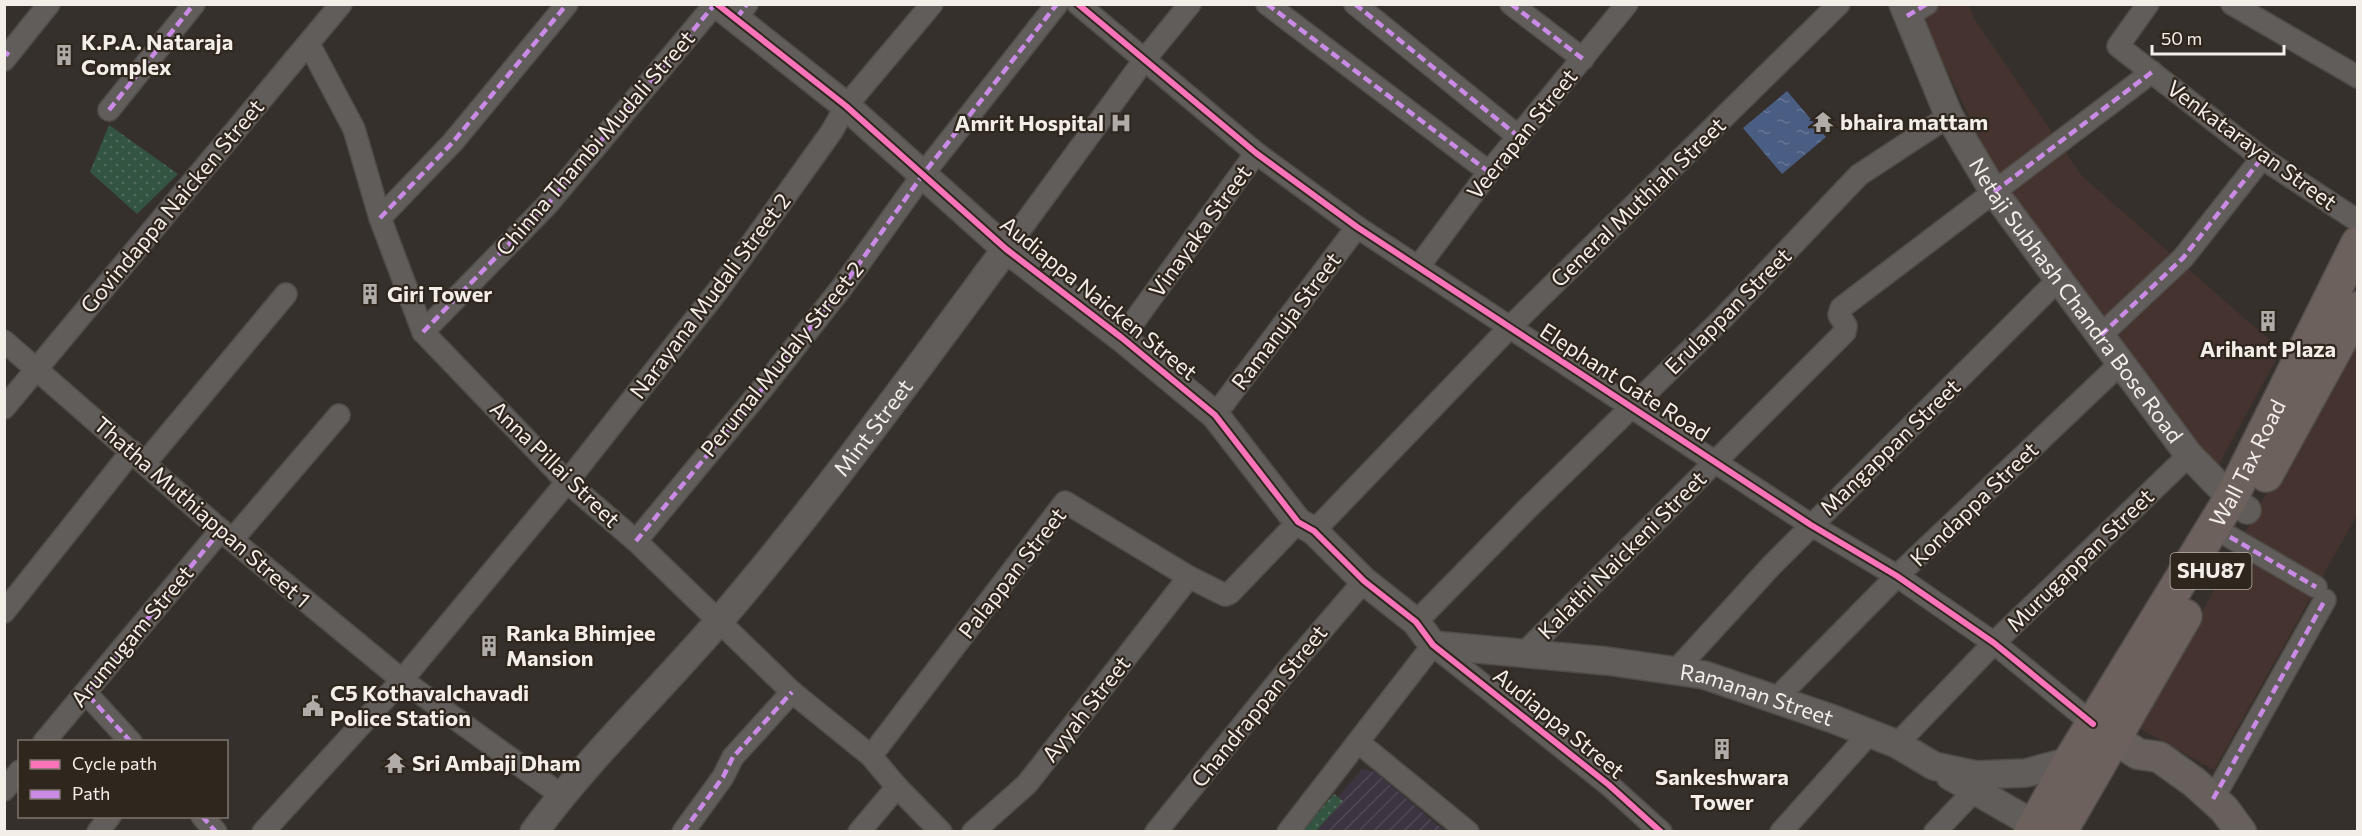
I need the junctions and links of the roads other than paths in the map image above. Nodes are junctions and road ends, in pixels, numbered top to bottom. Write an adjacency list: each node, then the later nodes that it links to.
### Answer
1 (49, 4): 20 (street)
2 (194, 4): 26 (street)
3 (341, 4): 18 (street, Govindappa Naicken Street)
4 (567, 4): 34 (street)
5 (932, 4): 25 (street, Narayana Mudali Street 2)
6 (1057, 4): 32 (street, Perumal Mudaly Street 2)
7 (1078, 4): 21 (street, Elephant Gate Road)
8 (1190, 4): 21 (street, Mint Street)
9 (1267, 4): 31 (street)
10 (1355, 4): 28 (street)
11 (1511, 4): 22 (street)
12 (1627, 4): 22 (street, Veerapan Street)
13 (1839, 4): 43 (street, General Muthiah Street)
14 (2148, 4): 23 (street, Venkatarayan Street)
15 (2232, 4): 24 (street)
16 (729, 8): 25 (street, Audiappa Naicken Street); 44 (street, Chinna Thambi Mudali Street)
17 (1912, 8): 27 (street, Netaji Subhash Chandra Bose Road)
18 (322, 14): 19 (street, Govindappa Naicken Street)
19 (309, 44): 34 (street, Anna Pillai Street); 49 (street, Govindappa Naicken Street)
20 (6, 56)
21 (1145, 59): 29 (street, Elephant Gate Road); 38 (street, Mint Street)
22 (1583, 59): 28 (street, Veerapan Street)
23 (2151, 72): 30 (street, Venkatarayan Street); 33 (street)
24 (2358, 77)
25 (846, 106): 32 (street, Audiappa Naicken Street); 57 (street, Narayana Mudali Street 2)
26 (110, 110)
27 (1948, 116): 33 (street, Netaji Subhash Chandra Bose Road); 50 (street, Erulappan Street)
28 (1519, 137): 31 (street, Veerapan Street)
29 (1256, 153): 36 (street, Elephant Gate Road); 46 (street, Vinayaka Street)
30 (2262, 158): 35 (street, Venkatarayan Street); 45 (street)
31 (1489, 172): 39 (street, Veerapan Street)
32 (924, 173): 38 (street, Audiappa Naicken Street); 63 (street, Perumal Mudaly Street 2)
33 (1994, 192): 40 (street, Netaji Subhash Chandra Bose Road); 56 (street, Kalathi Naickeni Street)
34 (380, 218): 44 (street, Anna Pillai Street)
35 (2358, 221)
36 (1357, 227): 39 (street, Elephant Gate Road); 53 (street, Ramanuja Street)
37 (2358, 243): 58 (main road, Wall Tax Road / SHU87)
38 (1006, 249): 46 (street, Audiappa Naicken Street); 68 (street, Mint Street)
39 (1419, 266): 43 (street, Elephant Gate Road)
40 (2058, 280): 45 (street, Netaji Subhash Chandra Bose Road); 59 (street, Mangappan Street)
41 (286, 294): 55 (street)
42 (2358, 308): 58 (main road, Wall Tax Road / SHU87)
43 (1509, 328): 50 (street, Elephant Gate Road); 60 (street, General Muthiah Street)
44 (423, 332): 57 (street, Anna Pillai Street)
45 (2101, 335): 48 (street, Netaji Subhash Chandra Bose Road)
46 (1122, 338): 53 (street, Audiappa Naicken Street)
47 (4, 341): 49 (street, Thatha Muthiappan Street 1)
48 (2121, 363): 54 (street, Netaji Subhash Chandra Bose Road); 64 (street, Kondappa Street)
49 (35, 369): 51 (street, Govindappa Naicken Street); 55 (street, Thatha Muthiappan Street 1)
50 (1632, 406): 56 (street, Elephant Gate Road); 69 (street, Erulappan Street)
51 (4, 408)
52 (339, 415): 61 (street, Arumugam Street)
53 (1215, 415): 60 (street, Audiappa Naicken Street)
54 (2189, 455): 58 (street, Netaji Subhash Chandra Bose Road); 70 (street, Murugappan Street)
55 (139, 457): 61 (street, Thatha Muthiappan Street 1); 67 (street)
56 (1714, 462): 59 (street, Elephant Gate Road); 72 (street, Kalathi Naickeni Street)
57 (567, 482): 63 (street, Anna Pillai Street); 74 (street, Narayana Mudali Street 2)
58 (2239, 504): 62 (main road, Wall Tax Road / SHU87); 79 (main road, Wall Tax Road / SHU87)
59 (1811, 525): 64 (street, Elephant Gate Road); 73 (street, Mangappan Street)
60 (1306, 526): 65 (street, Palappan Street); 66 (street, Audiappa Naicken Street)
61 (226, 535): 74 (street, Thatha Muthiappan Street 1); 76 (street, Arumugam Street)
62 (2230, 537): 79 (main road, Wall Tax Road / SHU87); 92 (street)
63 (636, 541): 68 (street, Anna Pillai Street)
64 (1897, 576): 70 (street, Elephant Gate Road); 77 (street, Kondappa Street)
65 (1189, 577): 84 (street, Palappan Street); 103 (street, Ayyah Street)
66 (1364, 581): 69 (street, Audiappa Naicken Street); 104 (street, Chandrappan Street)
67 (4, 612)
68 (720, 620): 75 (street, Anna Pillai Street); 91 (street, Mint Street)
69 (1416, 622): 71 (street, Audiappa Naicken Street)
70 (1994, 643): 79 (street, Elephant Gate Road); 83 (street, Murugappan Street)
71 (1433, 645): 72 (street, Ramanan Street); 82 (street); 107 (street, Audiappa Street)
72 (1524, 653): 73 (street, Ramanan Street)
73 (1676, 670): 77 (street, Ramanan Street)
74 (402, 680): 91 (street, Thatha Muthiappan Street 1); 98 (street, Narayana Mudali Street 2)
75 (792, 692): 84 (street, Anna Pillai Street); 100 (street)
76 (86, 693): 80 (street, Arumugam Street); 81 (street)
77 (1778, 698): 78 (street, Ramanan Street)
78 (1869, 734): 83 (street, Ramanan Street); 108 (street)
79 (2115, 739): 85 (main road, Wall Tax Road / SHU87); 92 (main road); 95 (main road, Wall Tax Road / SHU87); 110 (main road)
80 (45, 740)
81 (130, 740)
82 (1358, 742): 105 (street); 106 (street)
83 (1897, 744): 86 (street, Ramanan Street)
84 (871, 756): 88 (street, Anna Pillai Street)
85 (2070, 761): 86 (street, Ramanan Street); 95 (main road, Wall Tax Road / SHU87)
86 (1934, 766): 90 (street)
87 (18, 773): 89 (street)
88 (897, 787): 101 (street); 102 (street, Anna Pillai Street)
89 (4, 790)
90 (1974, 791): 95 (street); 109 (street)
91 (561, 795): 99 (street, Mint Street)
92 (2213, 799): 111 (main road)
93 (108, 818): 96 (street)
94 (204, 818): 97 (street)
95 (2042, 829)
96 (98, 831)
97 (216, 831)
98 (263, 831)
99 (534, 831)
100 (683, 831)
101 (859, 831)
102 (941, 831)
103 (973, 831)
104 (1156, 831)
105 (1288, 831)
106 (1468, 831)
107 (1661, 831)
108 (1781, 831)
109 (1935, 831)
110 (2215, 831)
111 (2241, 831)

